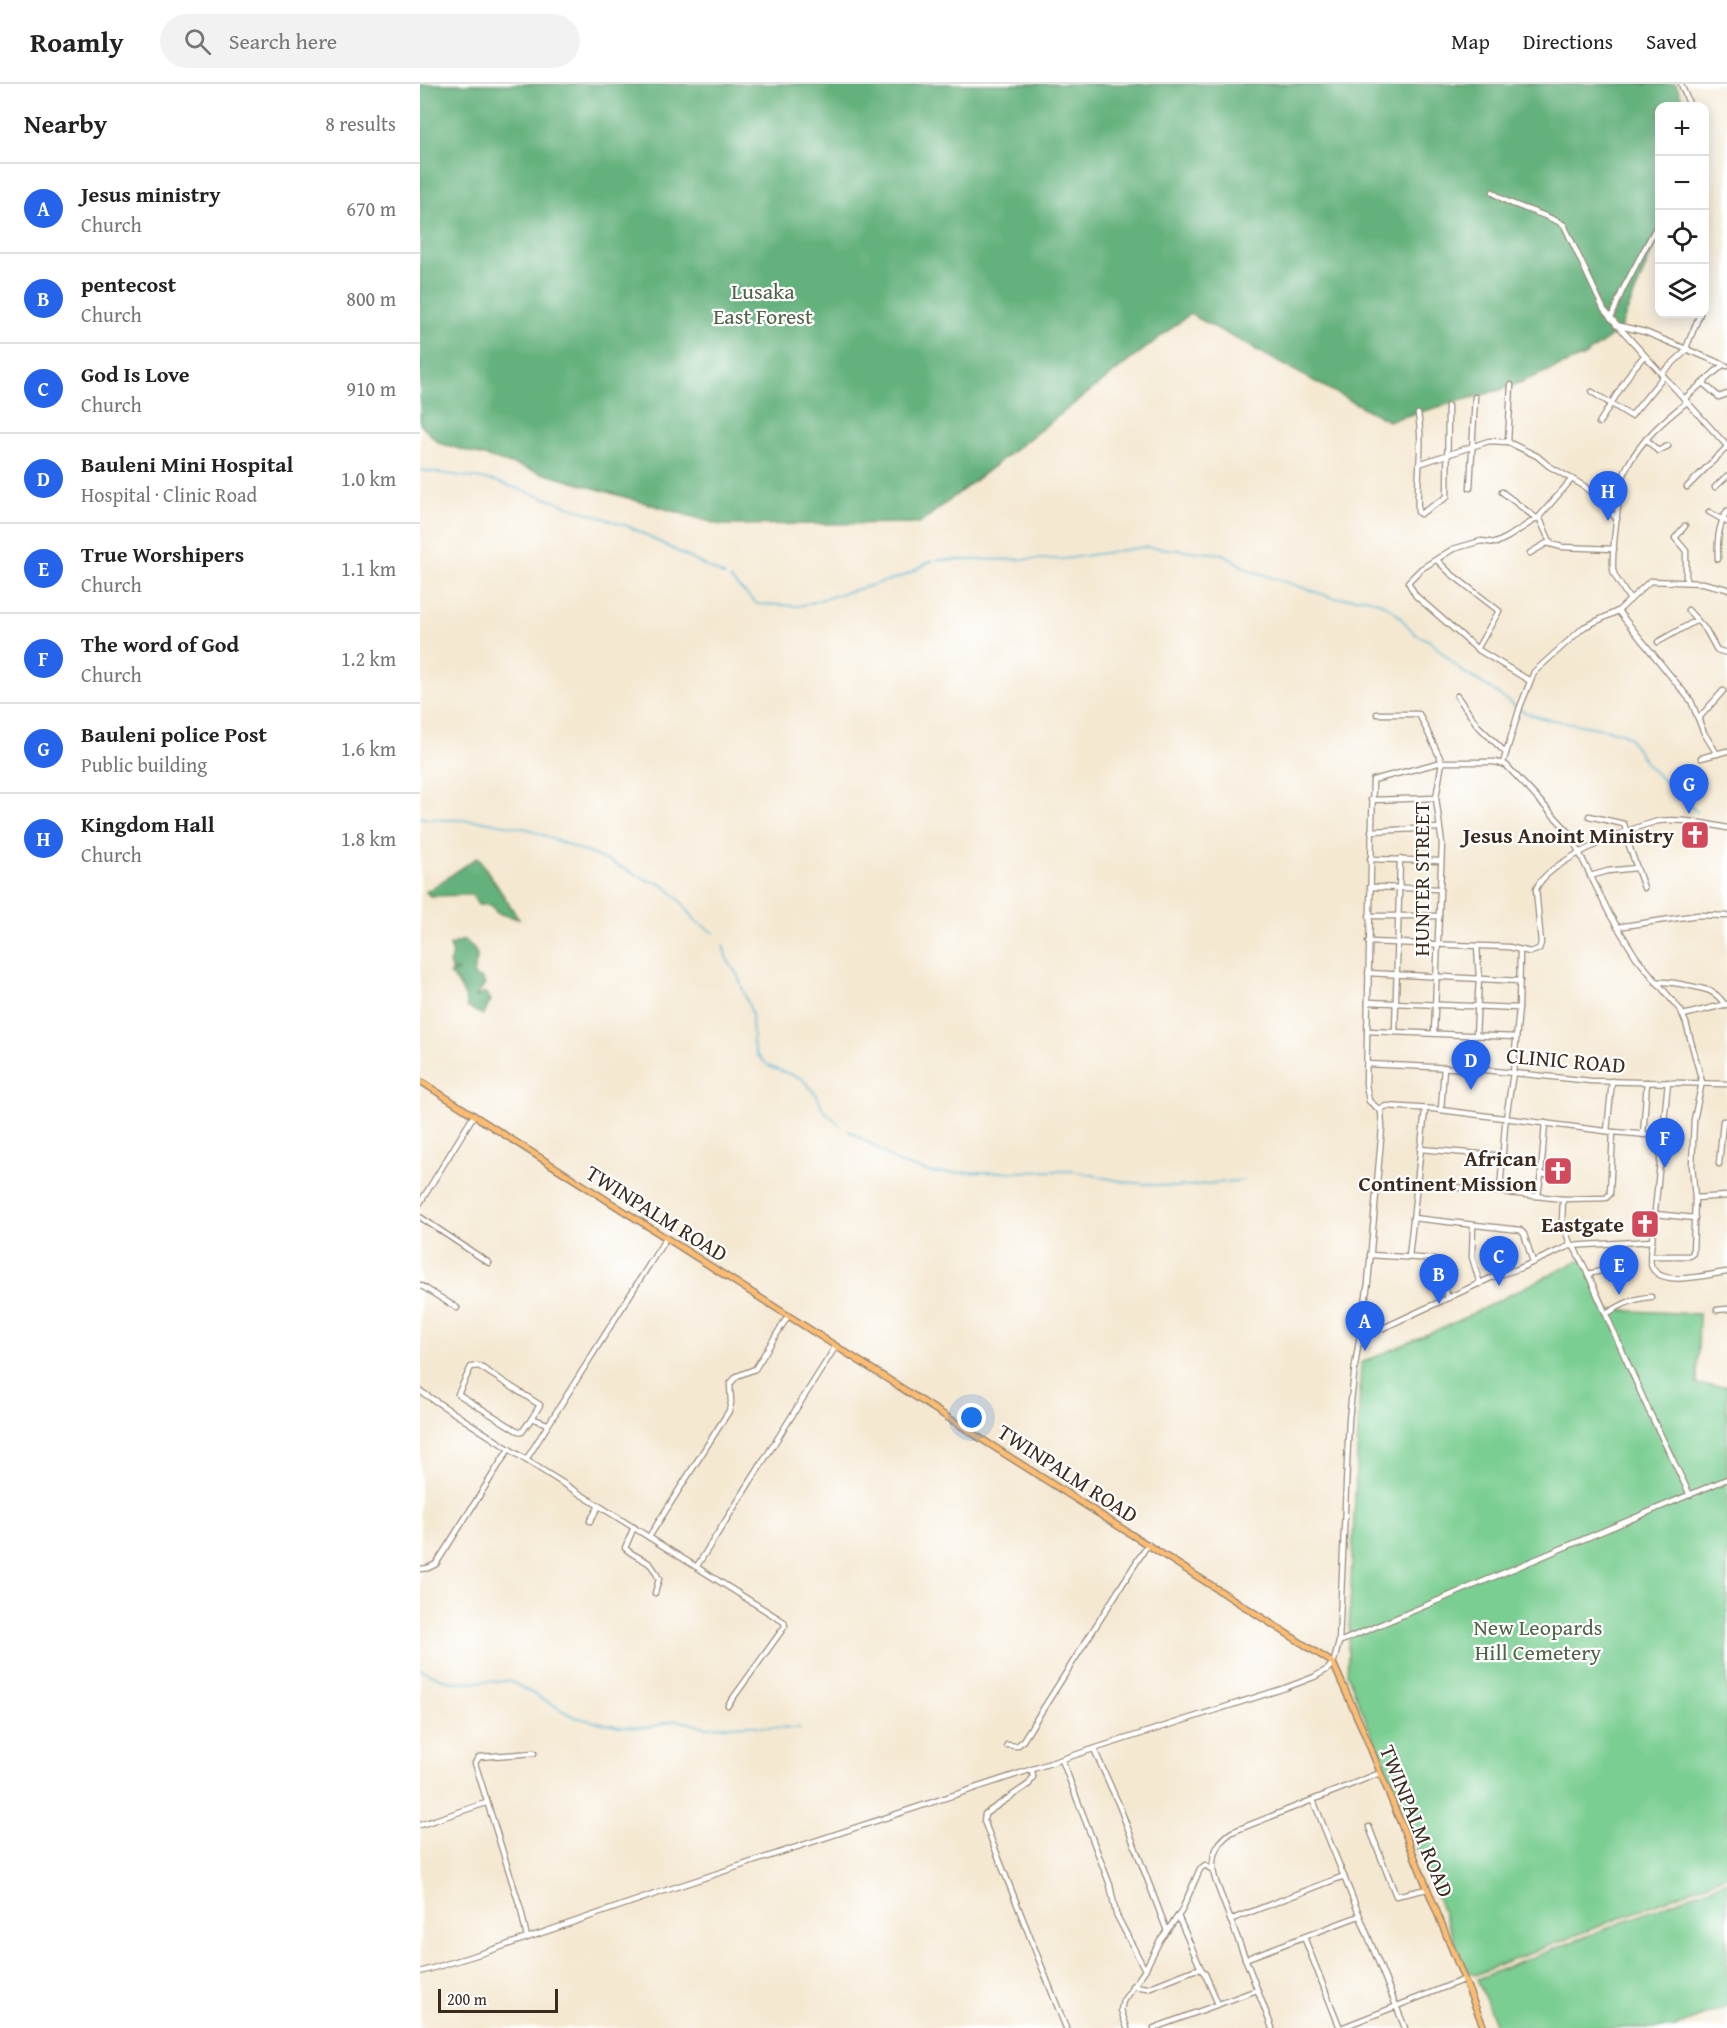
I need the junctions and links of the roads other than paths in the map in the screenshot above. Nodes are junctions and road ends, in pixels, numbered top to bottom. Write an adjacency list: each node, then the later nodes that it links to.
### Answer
1 (1681, 84): 2 (street)
2 (1688, 102)
3 (1493, 192): 5 (street)
4 (1655, 228): 5 (street)
5 (1611, 318): 7 (street)
6 (1699, 318): 8 (street)
7 (1616, 325): 8 (street); 9 (street)
8 (1687, 349): 10 (street); 11 (street)
9 (1644, 356): 11 (street); 18 (street)
10 (1725, 366): 12 (street)
11 (1662, 375): 17 (street); 18 (street)
12 (1703, 383): 15 (street); 17 (street)
13 (1511, 385): 23 (street)
14 (1592, 392): 18 (street)
15 (1727, 394)
16 (1475, 396): 26 (street)
17 (1685, 400): 22 (street); 25 (street)
18 (1611, 403): 21 (street)
19 (1448, 406): 27 (street)
20 (1418, 414): 28 (street)
21 (1599, 423)
22 (1646, 439): 24 (street); 38 (street)
23 (1508, 442): 26 (street); 30 (street)
24 (1668, 446)
25 (1727, 446): 31 (street)
26 (1471, 447): 27 (street); 33 (street)
27 (1446, 455): 28 (street); 28 (street)
28 (1419, 464)
29 (1727, 476): 32 (street)
30 (1572, 479): 37 (street); 38 (street)
31 (1687, 487)
32 (1715, 487)
33 (1470, 488)
34 (1502, 492): 37 (street)
35 (1727, 511): 39 (street)
36 (1709, 512): 39 (street)
37 (1537, 517): 41 (street); 45 (street)
38 (1617, 519): 42 (street)
39 (1724, 521): 44 (street)
40 (1685, 526): 46 (street)
41 (1551, 544): 42 (street); 43 (street)
42 (1614, 549): 48 (street)
43 (1530, 553)
44 (1718, 559)
45 (1437, 560): 53 (street); 53 (street)
46 (1686, 582): 47 (street); 48 (street)
47 (1727, 589)
48 (1630, 600): 50 (street)
49 (1688, 610): 51 (street)
50 (1618, 611): 55 (street); 59 (street)
51 (1697, 620): 52 (street); 54 (street)
52 (1658, 642)
53 (1477, 649): 55 (street)
54 (1727, 653)
55 (1530, 681): 61 (street)
56 (1723, 691): 59 (street)
57 (1457, 696): 61 (street)
58 (1377, 714): 64 (street)
59 (1699, 718): 62 (street)
60 (1727, 751): 62 (street)
61 (1506, 753): 65 (street)
62 (1717, 754): 63 (street)
63 (1701, 758)
64 (1442, 762): 65 (street); 66 (street, HUNTER STREET); 67 (street)
65 (1503, 763): 73 (street)
66 (1436, 798): 67 (street); 69 (street, HUNTER STREET)
67 (1371, 800): 71 (street)
68 (1589, 816): 72 (street)
69 (1439, 828): 71 (street); 76 (street, HUNTER STREET)
70 (1727, 828): 72 (street)
71 (1371, 831): 74 (street)
72 (1626, 833): 73 (street); 77 (street)
73 (1579, 852): 78 (street); 92 (street)
74 (1370, 859): 75 (street); 79 (street)
75 (1400, 859): 76 (street); 81 (street)
76 (1440, 861): 82 (street, HUNTER STREET)
77 (1636, 868): 78 (street); 80 (street)
78 (1590, 876): 87 (street)
79 (1370, 887): 81 (street); 83 (street)
80 (1644, 888)
81 (1399, 889): 82 (street); 86 (street)
82 (1440, 889): 84 (street, HUNTER STREET)
83 (1370, 916): 86 (street); 88 (street)
84 (1439, 916): 86 (street); 90 (street, HUNTER STREET)
85 (1727, 916): 87 (street)
86 (1398, 917): 89 (street)
87 (1617, 927): 98 (street)
88 (1368, 942): 89 (street); 93 (street)
89 (1397, 944): 90 (street); 94 (street)
90 (1437, 945): 91 (street); 95 (street, HUNTER STREET)
91 (1477, 946): 92 (street); 96 (street)
92 (1520, 950): 97 (street)
93 (1368, 973): 94 (street); 99 (street)
94 (1398, 975): 95 (street); 100 (street)
95 (1437, 977): 96 (street); 102 (street, HUNTER STREET)
96 (1479, 978): 97 (street); 103 (street)
97 (1520, 981): 104 (street)
98 (1656, 982): 101 (street); 105 (street)
99 (1368, 1002): 100 (street); 106 (street)
100 (1397, 1004): 102 (street); 107 (street)
101 (1726, 1004): 105 (street)
102 (1436, 1006): 103 (street); 108 (street, HUNTER STREET)
103 (1478, 1006): 104 (street); 109 (street)
104 (1519, 1008): 110 (street)
105 (1683, 1015): 118 (street)
106 (1367, 1031): 107 (street); 111 (street)
107 (1395, 1032): 108 (street)
108 (1434, 1034): 109 (street)
109 (1476, 1036): 110 (street)
110 (1516, 1037): 113 (street)
111 (1366, 1064): 112 (street, CLINIC ROAD); 121 (street)
112 (1444, 1067): 113 (street, CLINIC ROAD); 123 (street)
113 (1513, 1073): 115 (street, CLINIC ROAD); 125 (street)
114 (420, 1081): 124 (main road, TWINPALM ROAD)
115 (1612, 1081): 116 (street, CLINIC ROAD); 128 (street)
116 (1647, 1082): 117 (street, CLINIC ROAD); 130 (street)
117 (1668, 1082): 118 (street, CLINIC ROAD); 131 (street)
118 (1702, 1082): 119 (street, CLINIC ROAD); 142 (street)
119 (1726, 1084): 120 (street)
120 (1727, 1091)
121 (1379, 1109): 122 (street); 152 (street)
122 (1425, 1110): 123 (street); 132 (street)
123 (1441, 1110): 125 (street)
124 (474, 1115): 143 (street); 149 (main road, TWINPALM ROAD)
125 (1506, 1119): 127 (street); 133 (street)
126 (1727, 1121): 134 (street)
127 (1545, 1123): 128 (street); 135 (street)
128 (1607, 1131): 129 (street)
129 (1613, 1132): 130 (street); 141 (street)
130 (1643, 1135): 131 (street)
131 (1662, 1136): 144 (street)
132 (1420, 1149): 133 (street); 137 (street)
133 (1504, 1156): 138 (street)
134 (1719, 1164)
135 (1541, 1174): 136 (street); 139 (street)
136 (1565, 1178)
137 (1417, 1183): 138 (street); 146 (street)
138 (1500, 1191): 139 (street)
139 (1538, 1196): 141 (street)
140 (1727, 1196): 142 (street)
141 (1563, 1198): 151 (street)
142 (1695, 1198): 147 (street)
143 (420, 1203)
144 (1655, 1214): 147 (street); 150 (street)
145 (420, 1217): 156 (street)
146 (1413, 1218): 148 (street); 154 (street)
147 (1695, 1218): 153 (street)
148 (1473, 1225): 155 (street); 160 (street)
149 (666, 1238): 168 (main road, TWINPALM ROAD); 173 (street)
150 (1652, 1241): 151 (street); 153 (street)
151 (1572, 1245): 155 (street); 159 (street)
152 (1370, 1255): 154 (street); 169 (street)
153 (1651, 1256): 158 (street)
154 (1409, 1257): 162 (street)
155 (1533, 1262): 160 (street)
156 (489, 1263)
157 (1622, 1266): 159 (street)
158 (1727, 1272)
159 (1588, 1274): 167 (street)
160 (1480, 1284): 162 (street)
161 (420, 1285): 164 (street)
162 (1448, 1298): 169 (street)
163 (1651, 1298): 167 (street)
164 (457, 1308)
165 (1727, 1309): 166 (street)
166 (1717, 1310)
167 (1606, 1314): 177 (street)
168 (788, 1316): 170 (main road, TWINPALM ROAD); 181 (street)
169 (1359, 1334): 186 (street)
170 (836, 1346): 182 (main road, TWINPALM ROAD); 183 (street)
171 (420, 1391): 174 (street)
172 (532, 1418): 172 (street); 173 (street)
173 (548, 1424): 175 (street)
174 (509, 1449): 175 (street); 184 (street)
175 (525, 1460): 178 (street)
176 (1727, 1479): 177 (street)
177 (1690, 1495): 186 (street)
178 (599, 1506): 179 (street); 180 (street)
179 (590, 1521)
180 (634, 1527): 181 (street); 185 (street)
181 (649, 1537): 183 (street)
182 (1148, 1544): 187 (main road, TWINPALM ROAD); 189 (street)
183 (697, 1566): 188 (street)
184 (420, 1569)
185 (654, 1593)
186 (1339, 1642): 187 (street)
187 (1333, 1663): 190 (street); 194 (main road, TWINPALM ROAD)
188 (728, 1705)
189 (1007, 1744)
190 (1094, 1749): 192 (street); 205 (street)
191 (534, 1753): 196 (street)
192 (1062, 1760): 193 (street); 209 (street)
193 (1032, 1770): 207 (street); 217 (street)
194 (1380, 1773): 195 (street); 201 (main road, TWINPALM ROAD)
195 (1313, 1800): 199 (street); 200 (street)
196 (486, 1803): 197 (street); 207 (street)
197 (420, 1825)
198 (1369, 1827): 201 (street)
199 (1212, 1869): 202 (street); 204 (street)
200 (1344, 1876): 203 (street); 204 (street)
201 (1427, 1889): 212 (main road, TWINPALM ROAD)
202 (1178, 1916): 205 (street); 210 (street)
203 (1359, 1916): 206 (street); 216 (street)
204 (1230, 1920): 208 (street)
205 (1167, 1930): 209 (street)
206 (1304, 1937): 208 (street); 221 (street)
207 (527, 1938): 211 (street)
208 (1245, 1959): 214 (street)
209 (1145, 1970): 213 (street)
210 (1201, 1970): 213 (street); 215 (street)
211 (420, 1972)
212 (1463, 1980): 216 (street); 223 (main road, TWINPALM ROAD)
213 (1132, 1986): 218 (street)
214 (1257, 1990): 215 (street); 220 (street)
215 (1218, 2004): 219 (street)
216 (1396, 2006): 221 (street); 222 (street)
217 (1066, 2028)
218 (1127, 2028)
219 (1154, 2028)
220 (1272, 2028)
221 (1341, 2028)
222 (1405, 2028)
223 (1484, 2028)

